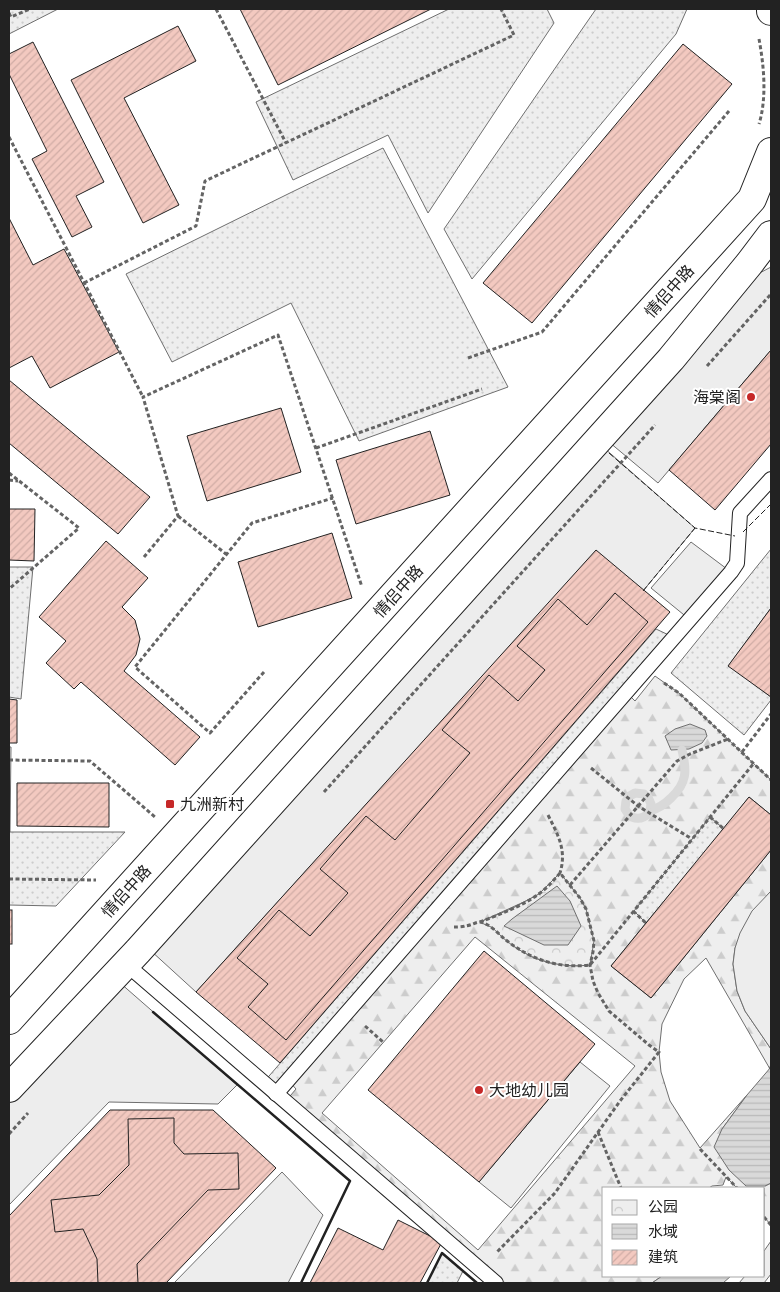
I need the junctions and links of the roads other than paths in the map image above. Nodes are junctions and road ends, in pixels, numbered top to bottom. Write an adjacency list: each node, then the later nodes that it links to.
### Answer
1 (771, 152): 5 (highway, 情侣中路)
2 (771, 235): 4 (highway)
3 (771, 479): 7 (lane)
4 (126, 964): 6 (highway); 7 (lane)
5 (9, 1020)
6 (9, 1088)
7 (276, 1094): 8 (lane)
8 (496, 1283)

